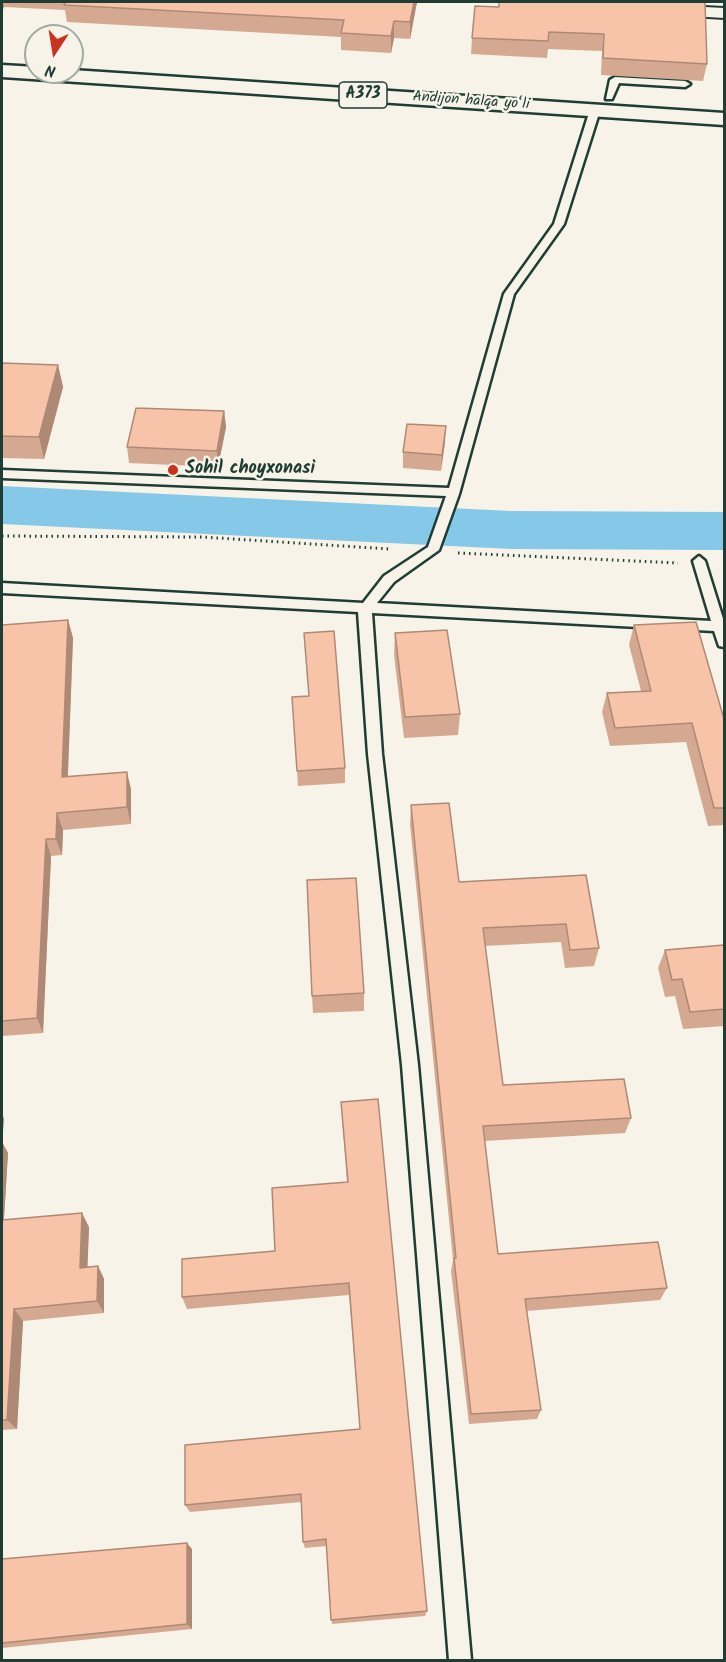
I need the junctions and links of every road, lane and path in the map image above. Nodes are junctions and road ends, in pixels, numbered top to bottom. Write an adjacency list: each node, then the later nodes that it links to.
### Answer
1 (654, 9): 2 (street)
2 (724, 13)
3 (2, 57): 4 (highway)
4 (24, 59)
5 (84, 63): 8 (highway, Andijon halqa yo‘li / A373)
6 (2, 71): 8 (highway, Andijon halqa yo‘li / A373)
7 (685, 84): 8 (lane)
8 (602, 103): 9 (highway, Andijon halqa yo‘li / A373); 10 (highway, Andijon halqa yo‘li / A373); 12 (lane)
9 (724, 104)
10 (724, 119)
11 (2, 474): 12 (lane)
12 (453, 493): 14 (lane)
13 (2, 536): 14 (path)
14 (432, 550): 15 (path); 17 (lane)
15 (699, 561): 18 (lane)
16 (2, 588): 17 (lane)
17 (366, 610): 18 (lane); 20 (lane)
18 (723, 627): 19 (lane)
19 (724, 642)
20 (460, 1660)

